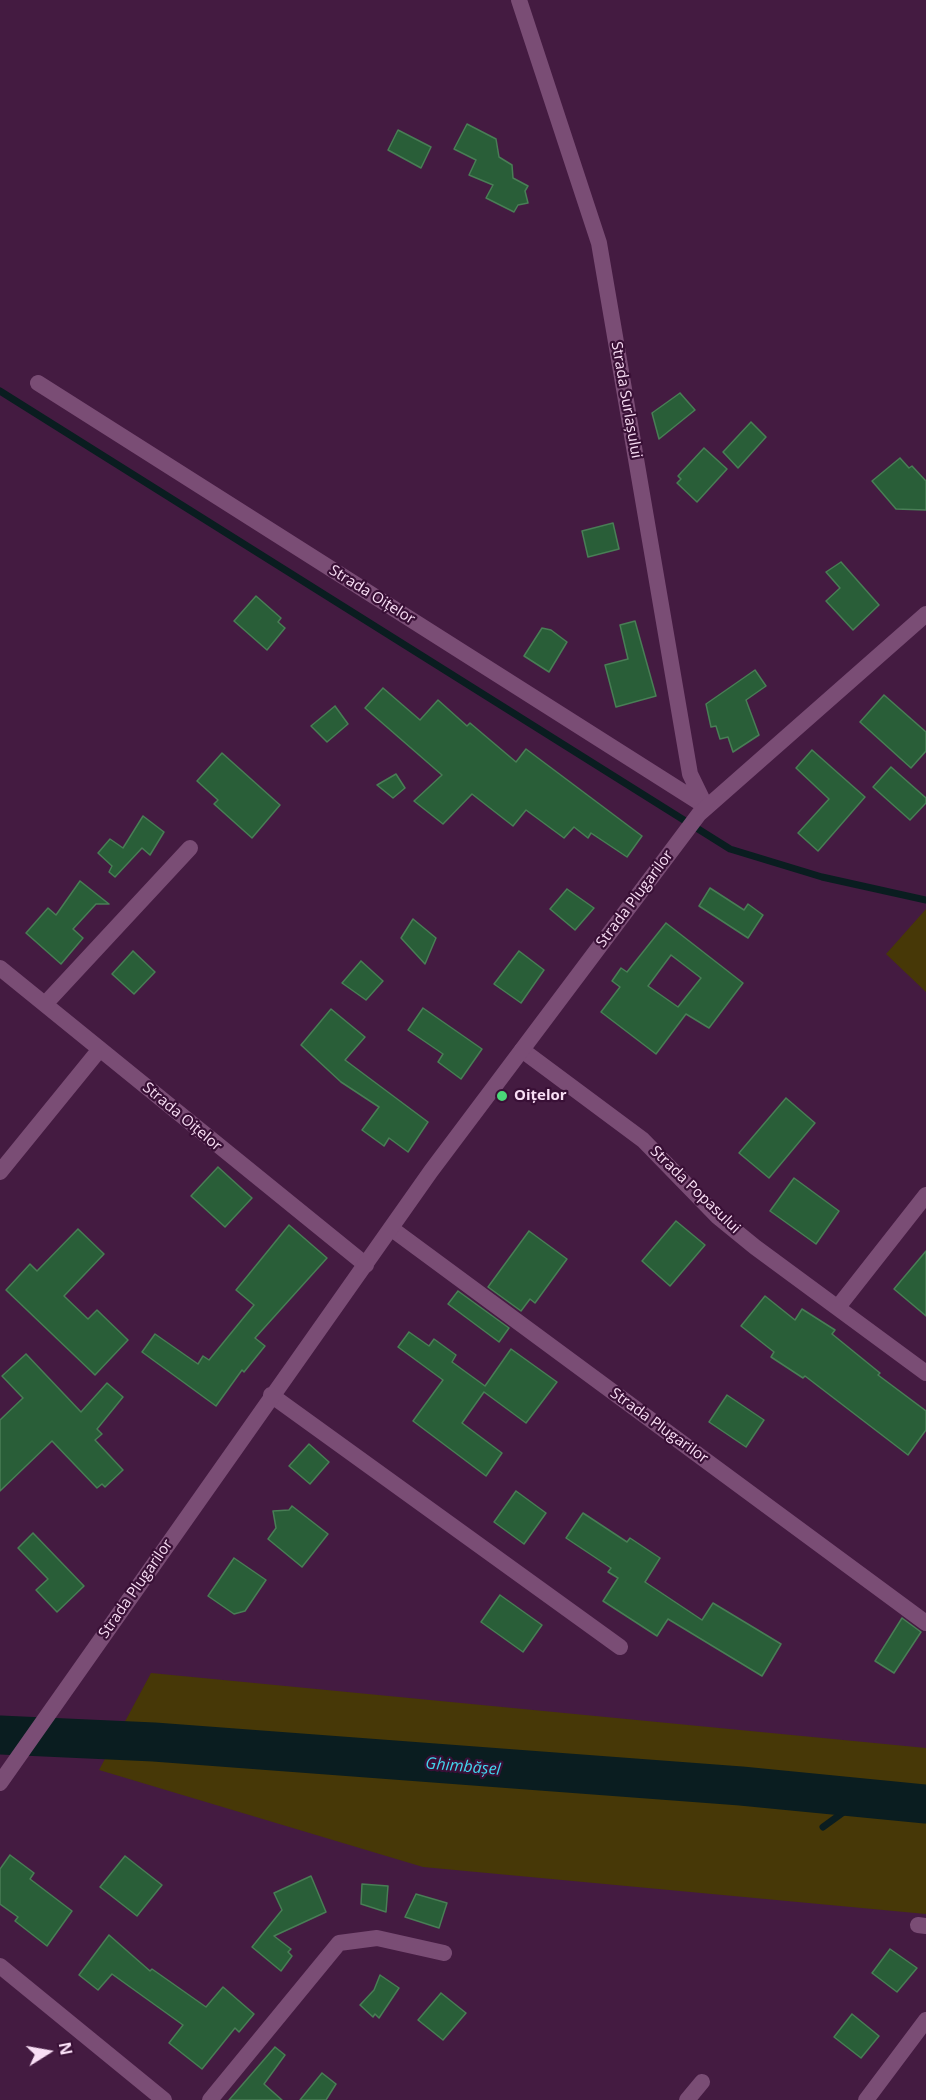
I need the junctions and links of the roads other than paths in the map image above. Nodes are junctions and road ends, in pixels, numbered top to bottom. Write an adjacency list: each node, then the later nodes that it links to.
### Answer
1 (519, 0): 4 (street, Strada Surlașului)
2 (38, 383): 4 (street, Strada Oițelor)
3 (926, 614): 4 (street, Strada Plugarilor)
4 (703, 810): 9 (street, Strada Plugarilor)
5 (190, 848): 7 (street)
6 (0, 968): 7 (street, Strada Oițelor)
7 (46, 1004): 8 (street, Strada Oițelor)
8 (100, 1049): 10 (street); 13 (street, Strada Oițelor)
9 (522, 1050): 12 (street, Strada Plugarilor); 14 (street, Strada Popasului)
10 (0, 1172)
11 (926, 1196): 14 (street)
12 (392, 1228): 13 (street, Strada Plugarilor); 17 (street, Strada Plugarilor)
13 (366, 1265): 16 (street, Strada Plugarilor)
14 (837, 1307): 15 (street, Strada Popasului)
15 (926, 1373)
16 (271, 1395): 18 (street); 19 (street, Strada Plugarilor)
17 (926, 1623)
18 (620, 1647)
19 (0, 1783)
20 (444, 1953): 26 (street)
21 (0, 1966): 25 (street)
22 (926, 2020): 24 (street)
23 (702, 2082): 27 (street)
24 (870, 2099)
25 (164, 2100)
26 (210, 2100)
27 (687, 2100)

